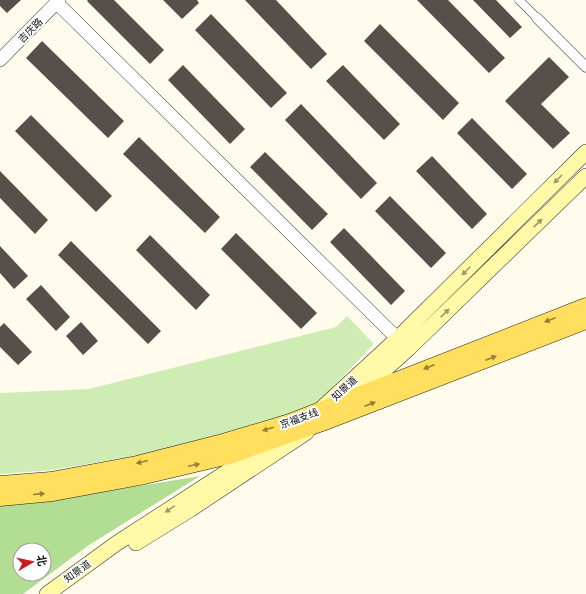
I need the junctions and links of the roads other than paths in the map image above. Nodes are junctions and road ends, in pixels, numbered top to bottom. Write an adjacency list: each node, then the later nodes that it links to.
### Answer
1 (519, 0): 3 (street)
2 (58, 1): 4 (street, 吉庆路); 10 (street)
3 (537, 18): 5 (street)
4 (0, 60)
5 (586, 67)
6 (586, 152): 10 (main road, 知景道, one-way to 10)
7 (586, 176): 10 (main road, 知景道, one-way to 7)
8 (586, 306): 11 (main road, 京福支线, one-way to 11)
9 (586, 321): 12 (main road, 京福支线, one-way to 9)
10 (403, 344): 11 (main road, 知景道); 12 (main road, 知景道)
11 (355, 397): 12 (main road, 京福支线)
12 (320, 417): 13 (main road, 京福支线); 14 (main road, 京福支线, one-way to 14); 17 (main road, 知景道)
13 (279, 439): 15 (main road, 京福支线, one-way to 13); 16 (main road, 知景道, one-way to 16)
14 (0, 484)
15 (0, 498)
16 (47, 594)
17 (63, 594)

